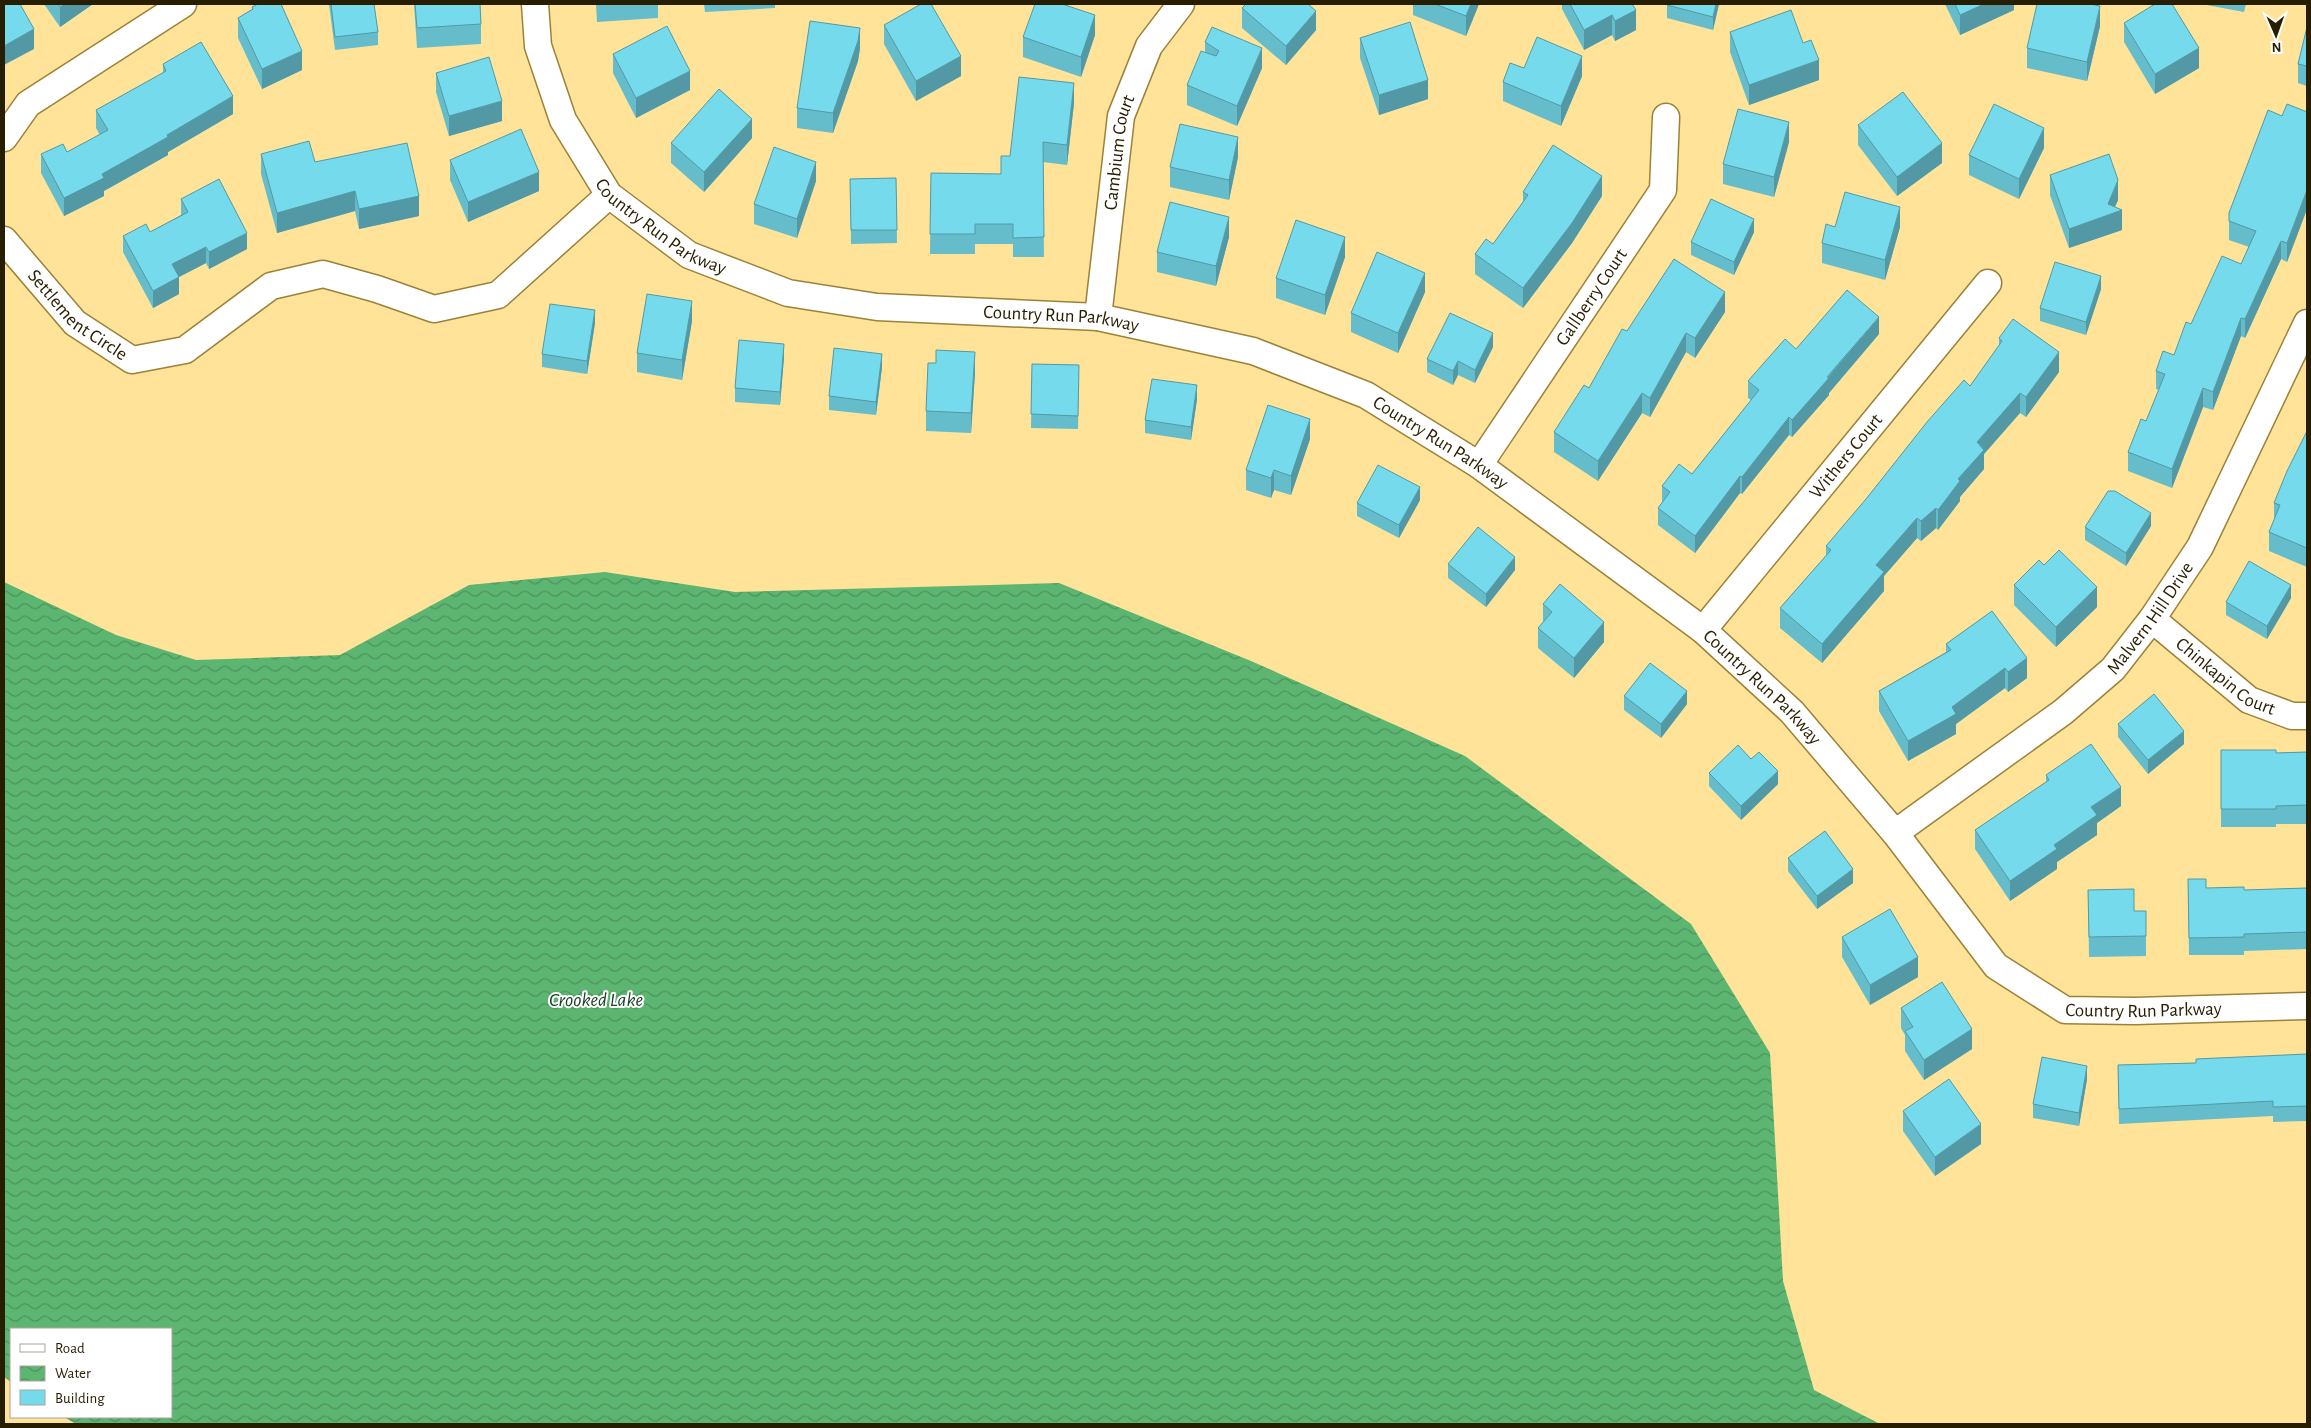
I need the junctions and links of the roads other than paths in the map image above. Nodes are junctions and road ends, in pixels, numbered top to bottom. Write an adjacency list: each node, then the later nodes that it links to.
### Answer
1 (183, 4): 5 (street)
2 (535, 4): 6 (street, Country Run Parkway)
3 (1181, 4): 9 (street, Cambium Court)
4 (1666, 117): 11 (street, Gallberry Court)
5 (4, 138)
6 (609, 195): 7 (street, Settlement Circle); 9 (street, Country Run Parkway)
7 (4, 240)
8 (1988, 283): 13 (street, Withers Court)
9 (1098, 317): 11 (street, Country Run Parkway)
10 (2307, 323): 12 (street, Malvern Hill Drive)
11 (1479, 465): 13 (street, Country Run Parkway)
12 (2152, 619): 14 (street, Chinkapin Court); 15 (street, Malvern Hill Drive)
13 (1703, 630): 15 (street, Country Run Parkway)
14 (2307, 716)
15 (1895, 833): 16 (street, Country Run Parkway)
16 (2307, 1006)

